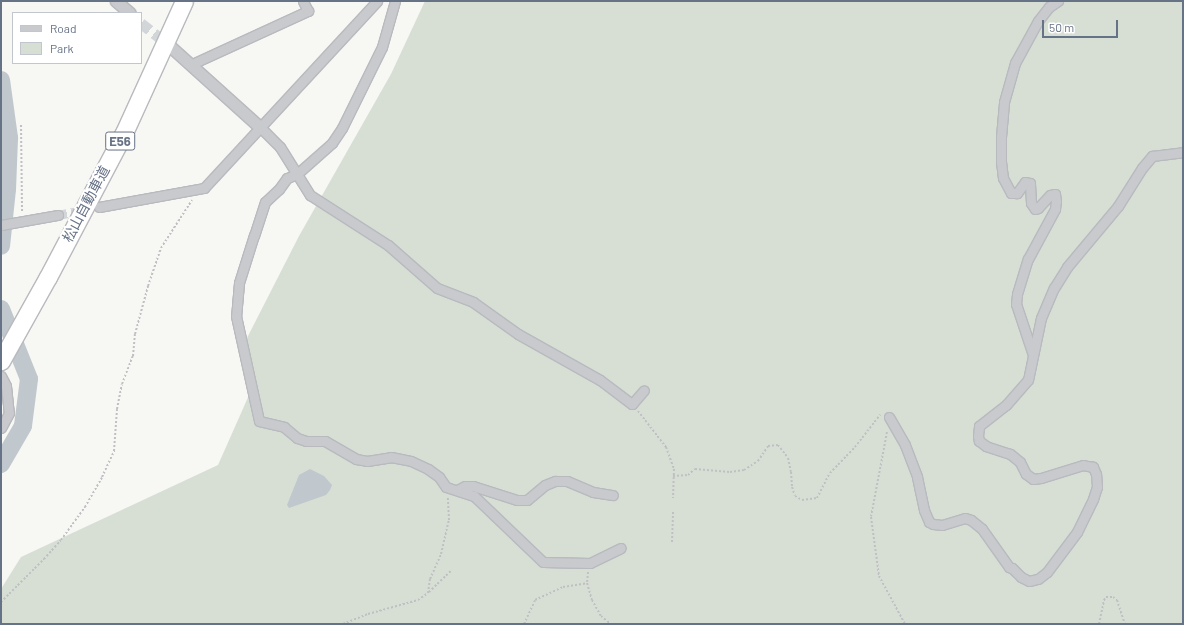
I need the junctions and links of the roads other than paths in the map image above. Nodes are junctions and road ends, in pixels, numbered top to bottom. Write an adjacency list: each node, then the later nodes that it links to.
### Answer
1 (116, 1): 8 (street)
2 (175, 1): 17 (highway, 松山自動車道 / E56)
3 (184, 1): 17 (highway, 松山自動車道 / E56)
4 (303, 1): 10 (street)
5 (377, 1): 11 (street)
6 (395, 1): 13 (street)
7 (1058, 1): 19 (street)
8 (129, 12)
9 (172, 48): 10 (street)
10 (192, 64): 11 (street)
11 (261, 128): 13 (street); 14 (street)
12 (1183, 152): 19 (street)
13 (297, 174): 22 (street); 25 (street)
14 (99, 207)
15 (58, 215): 16 (street)
16 (1, 225)
17 (44, 276): 18 (highway, 松山自動車道 / E56); 20 (highway, 松山自動車道 / E56)
18 (1, 344)
19 (1033, 356): 23 (street)
20 (1, 361)
21 (1, 376): 24 (street)
22 (644, 390)
23 (889, 417)
24 (1, 428)
25 (456, 490): 26 (street); 27 (street)
26 (613, 495)
27 (622, 548)

